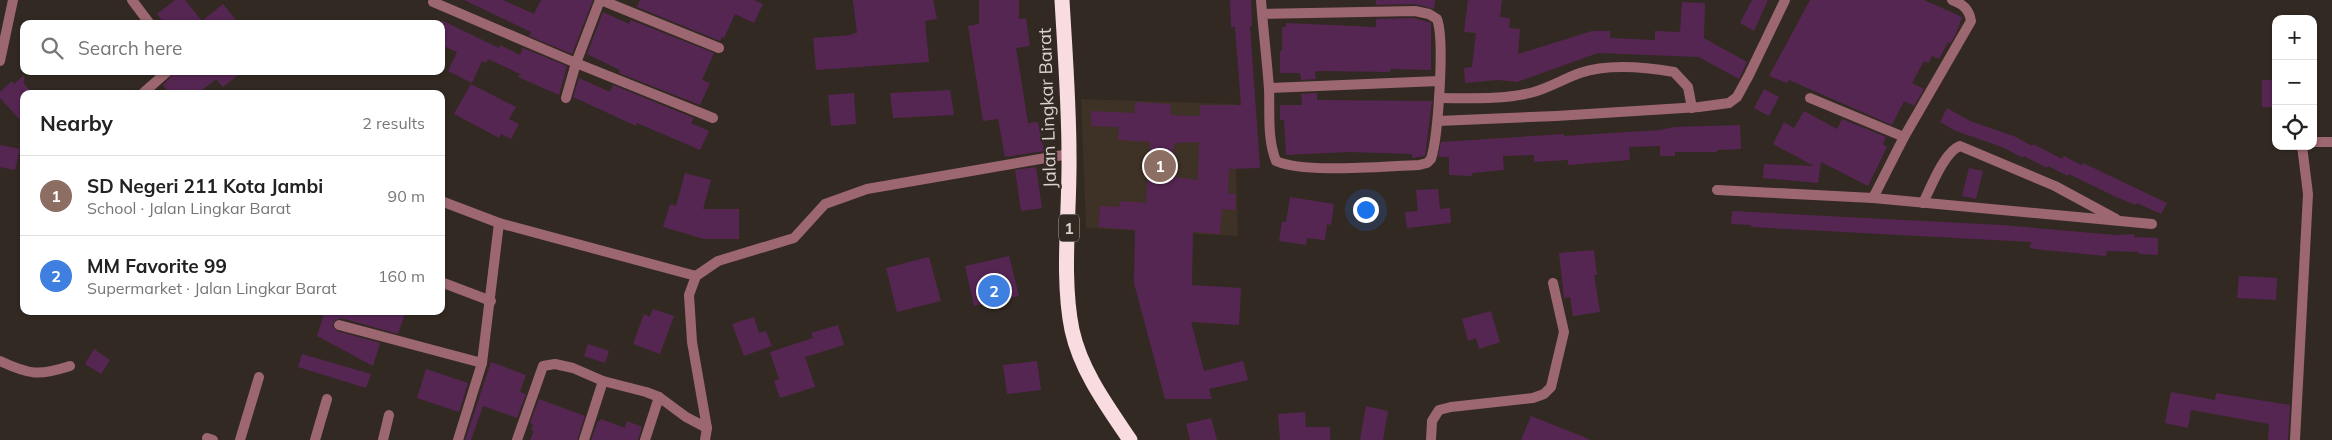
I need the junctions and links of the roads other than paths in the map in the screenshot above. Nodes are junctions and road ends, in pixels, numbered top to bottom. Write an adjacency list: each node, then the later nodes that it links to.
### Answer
1 (13, 0): 12 (street)
2 (132, 0): 10 (street)
3 (600, 0): 11 (street); 13 (street)
4 (1062, 0): 28 (highway, Jalan Lingkar Barat / 1)
5 (1261, 0): 9 (street)
6 (1785, 0): 21 (street)
7 (1952, 0): 24 (street)
8 (433, 2): 13 (street)
9 (1262, 14): 15 (street); 16 (street)
10 (147, 20)
11 (719, 48)
12 (0, 61)
13 (576, 63): 18 (street); 22 (street)
14 (163, 75): 17 (street)
15 (1439, 81): 16 (street); 19 (street)
16 (1269, 88): 23 (street)
17 (147, 90)
18 (566, 98)
19 (1439, 98): 21 (street); 23 (street)
20 (1810, 98): 24 (street)
21 (1692, 108): 23 (street)
22 (713, 118)
23 (1438, 121)
24 (1904, 137): 30 (street)
25 (2317, 142): 26 (street)
26 (2332, 142)
27 (2302, 150): 60 (street)
28 (1069, 154): 36 (street); 58 (highway, Jalan Lingkar Barat / 1)
29 (1717, 190): 30 (street)
30 (1873, 198): 32 (street)
31 (445, 203): 34 (street)
32 (1923, 203): 33 (street); 33 (street)
33 (2118, 221): 35 (street)
34 (499, 223): 36 (street); 39 (street)
35 (2152, 224)
36 (696, 276): 49 (street)
37 (1553, 283): 59 (street)
38 (445, 284): 39 (street)
39 (490, 301): 42 (street)
40 (339, 325): 42 (street)
41 (0, 362): 43 (street)
42 (482, 363): 53 (street)
43 (70, 366)
44 (258, 377): 50 (street)
45 (603, 381): 46 (street); 54 (street); 55 (street)
46 (659, 397): 49 (street); 56 (street)
47 (327, 399): 51 (street)
48 (389, 415): 52 (street)
49 (707, 428): 57 (street)
50 (240, 440)
51 (315, 440)
52 (383, 440)
53 (458, 440)
54 (517, 440)
55 (584, 440)
56 (645, 440)
57 (705, 440)
58 (1130, 440)
59 (1431, 440)
60 (2295, 440)

